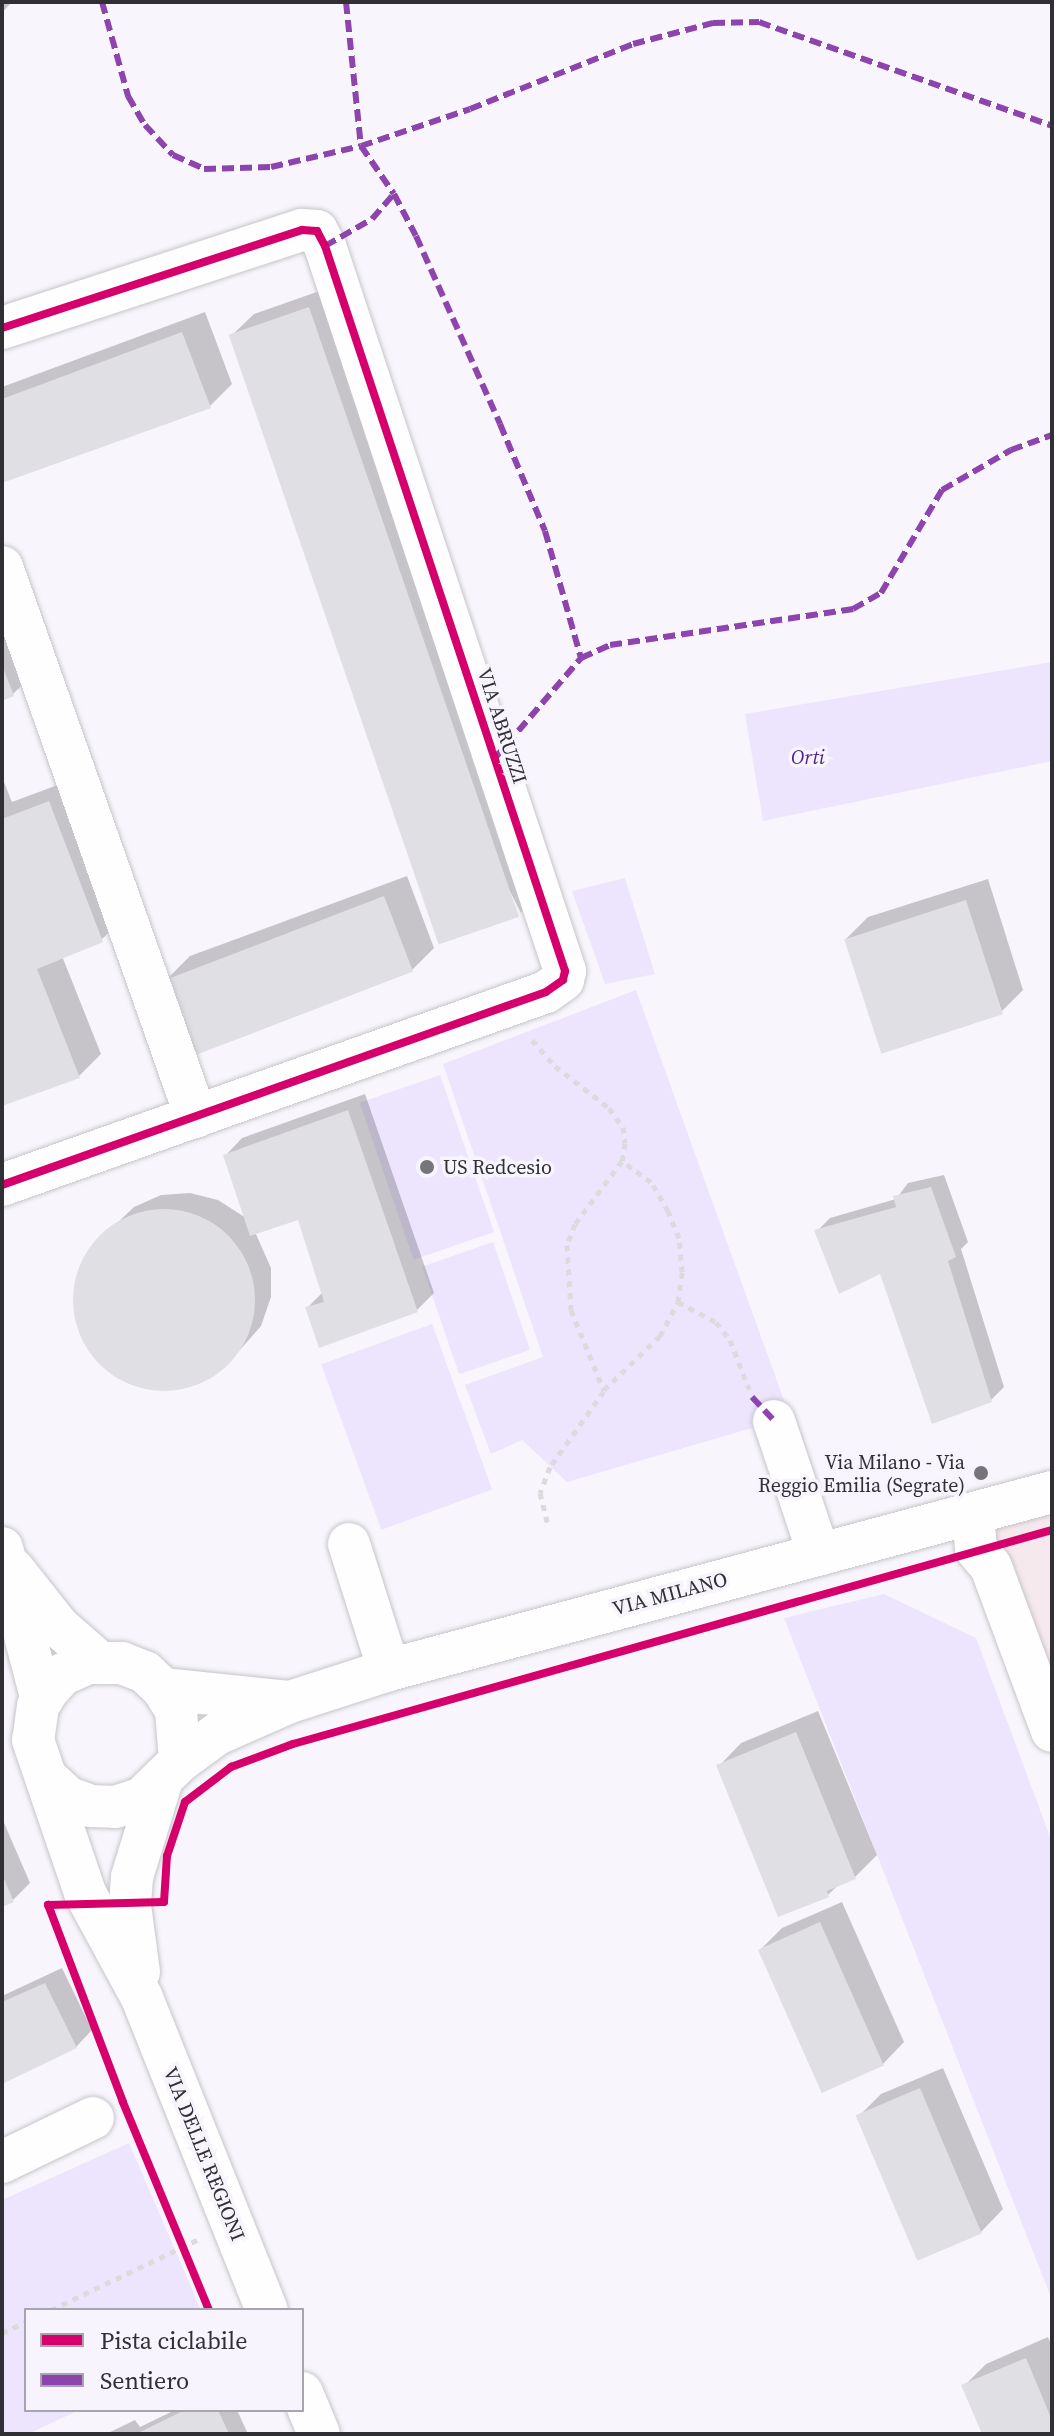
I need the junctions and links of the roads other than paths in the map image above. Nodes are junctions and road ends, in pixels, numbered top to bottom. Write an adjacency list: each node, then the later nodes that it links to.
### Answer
1 (2, 328): 3 (street, VIA ABRUZZI)
2 (2, 567): 3 (street)
3 (196, 1117): 4 (street, VIA ABRUZZI)
4 (2, 1185)
5 (763, 1409): 10 (street)
6 (1052, 1492): 7 (street, VIA MILANO)
7 (973, 1514): 10 (street, VIA MILANO); 16 (street)
8 (349, 1544): 12 (street)
9 (4, 1553): 11 (street); 14 (street)
10 (819, 1555): 12 (street, VIA MILANO)
11 (99, 1662): 13 (street); 14 (street)
12 (389, 1670): 15 (street, VIA MILANO)
13 (163, 1689): 15 (street); 18 (street)
14 (42, 1700): 17 (street)
15 (290, 1702): 18 (street, VIA MILANO)
16 (1052, 1731)
17 (28, 1761): 18 (street); 19 (street)
18 (170, 1772): 19 (street)
19 (142, 1998): 22 (street, VIA DELLE REGIONI)
20 (93, 2118): 21 (street)
21 (2, 2162)
22 (266, 2308)
23 (304, 2398): 24 (street)
24 (319, 2434)

